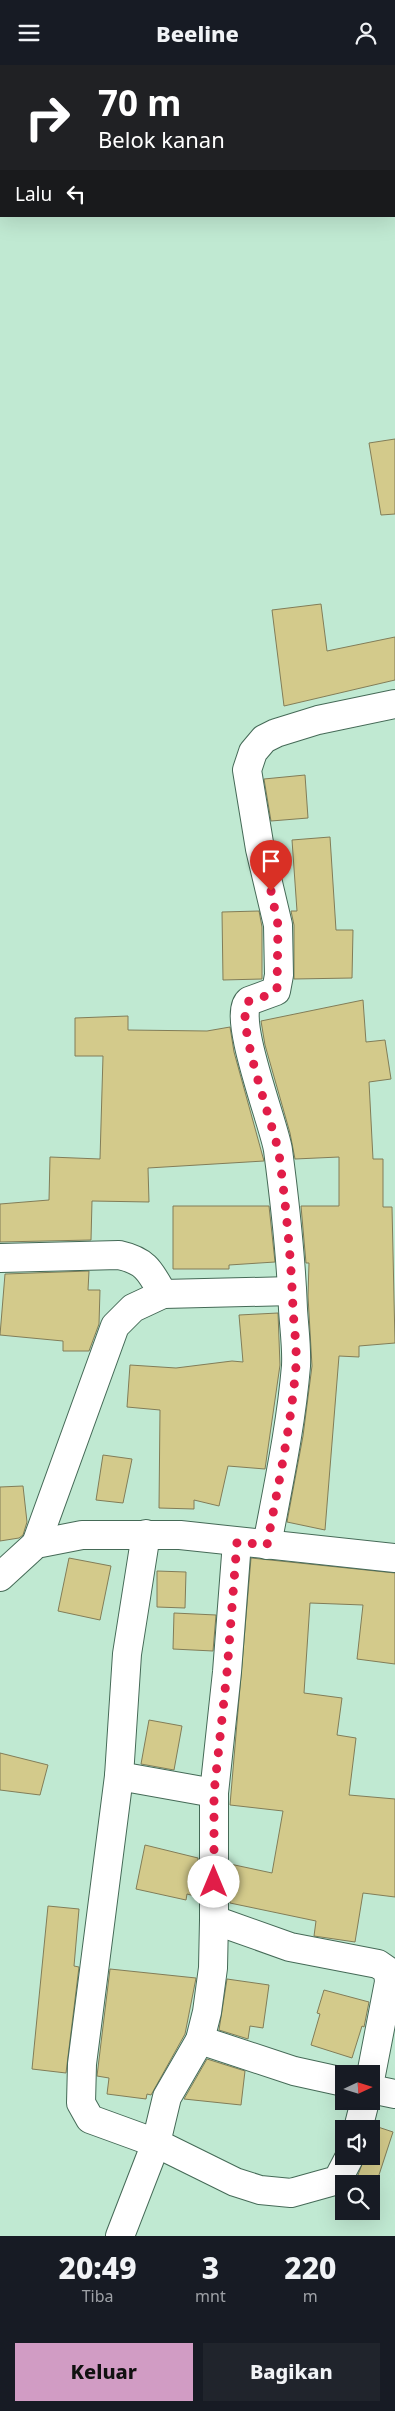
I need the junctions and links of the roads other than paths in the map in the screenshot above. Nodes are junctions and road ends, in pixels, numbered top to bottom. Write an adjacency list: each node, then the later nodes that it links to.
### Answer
1 (395, 704): 3 (street)
2 (0, 1258): 4 (street)
3 (292, 1291): 4 (street); 8 (street)
4 (163, 1294): 7 (street)
5 (146, 1534): 6 (street); 7 (street); 11 (street)
6 (237, 1542): 8 (street); 12 (street)
7 (36, 1544): 10 (street)
8 (267, 1545): 9 (street)
9 (395, 1559)
10 (0, 1577)
11 (119, 1776): 12 (street); 19 (street)
12 (214, 1793): 13 (street)
13 (214, 1921): 14 (street); 15 (street)
14 (200, 2040): 16 (street); 19 (street)
15 (373, 2065)
16 (335, 2080)
17 (380, 2091): 18 (street)
18 (395, 2094)
19 (156, 2143): 20 (street); 21 (street)
20 (345, 2165)
21 (120, 2236)

